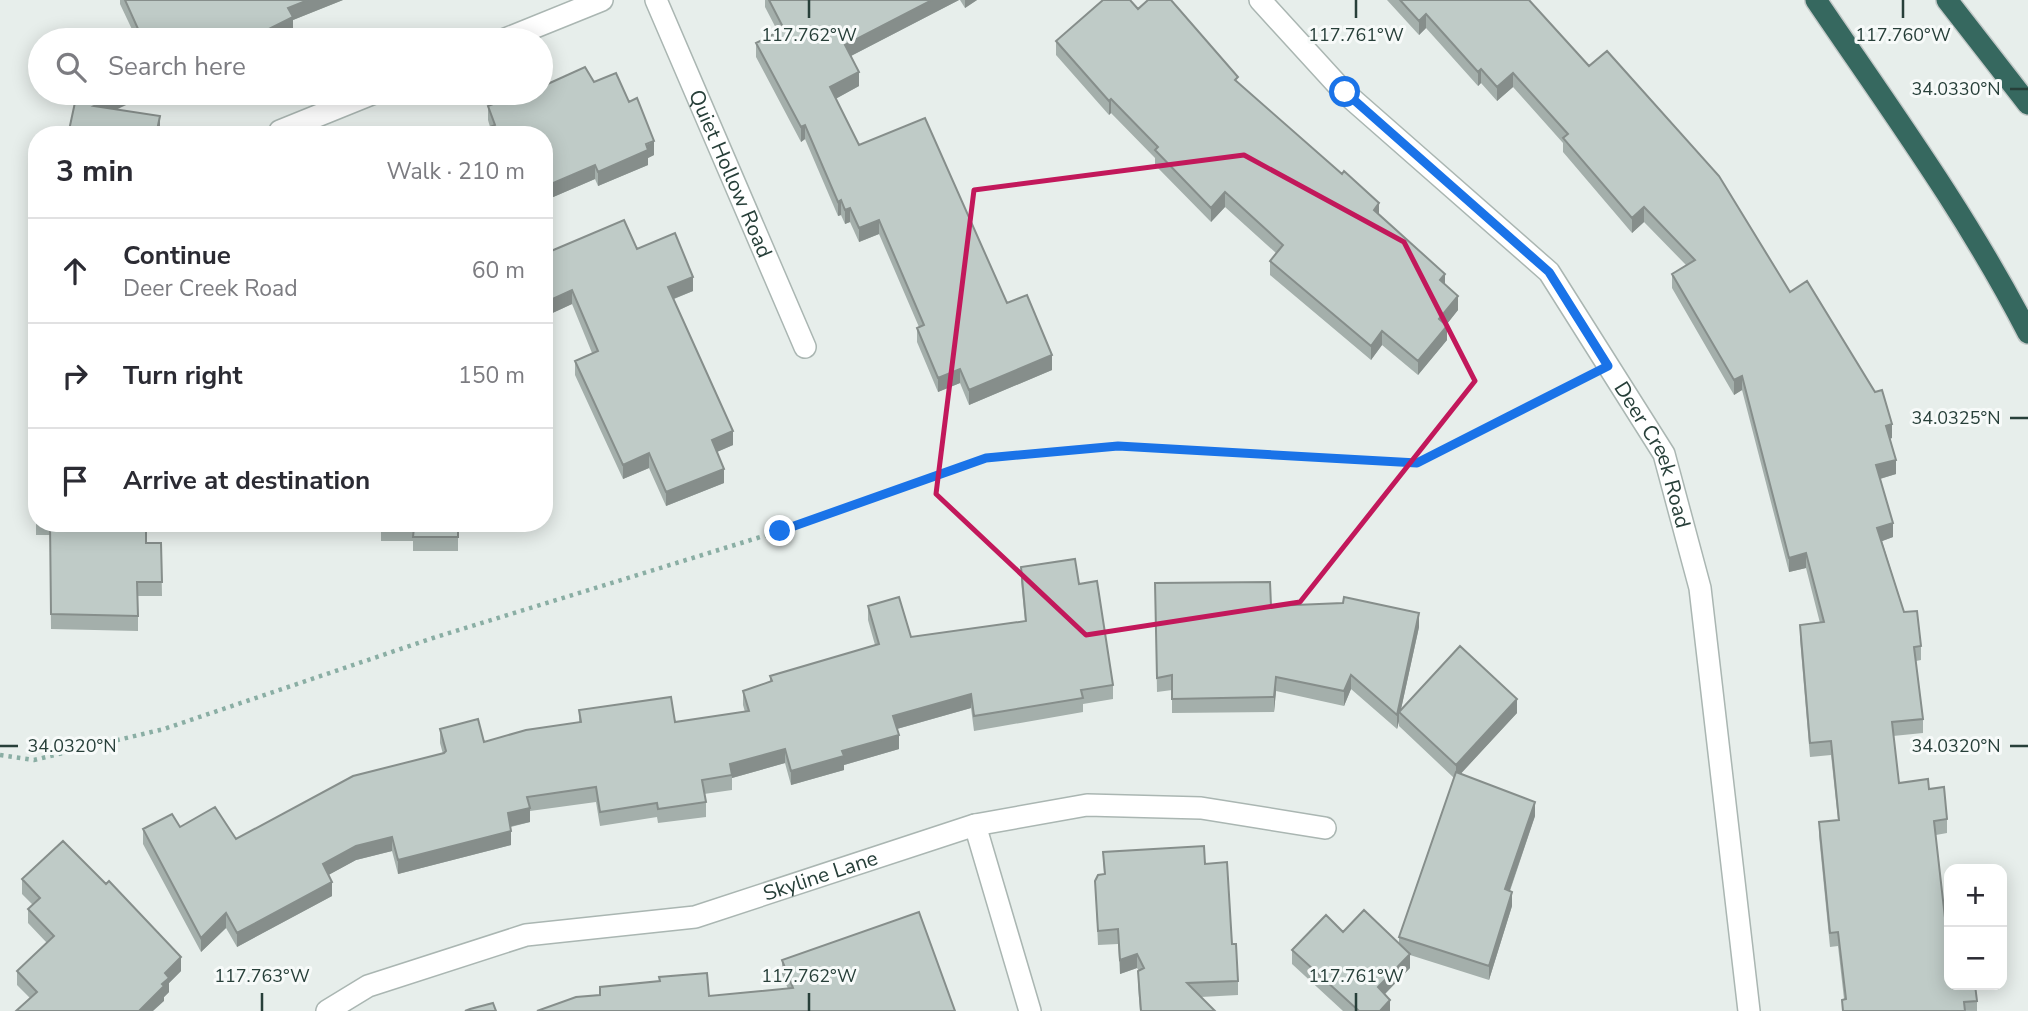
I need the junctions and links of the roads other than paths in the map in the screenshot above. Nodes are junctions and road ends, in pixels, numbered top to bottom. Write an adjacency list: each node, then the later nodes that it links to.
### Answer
1 (602, 0): 6 (street)
2 (656, 0): 11 (street, Quiet Hollow Road)
3 (1260, 0): 16 (street, Deer Creek Road)
4 (1816, 0): 10 (highway)
5 (1947, 0): 7 (highway)
6 (533, 28)
7 (2028, 103)
8 (344, 105): 9 (street)
9 (292, 126)
10 (2028, 334)
11 (806, 347)
12 (975, 825): 13 (street, Skyline Lane); 14 (street, Skyline Lane); 15 (street)
13 (1325, 828)
14 (327, 1011)
15 (1030, 1011)
16 (1749, 1011)

